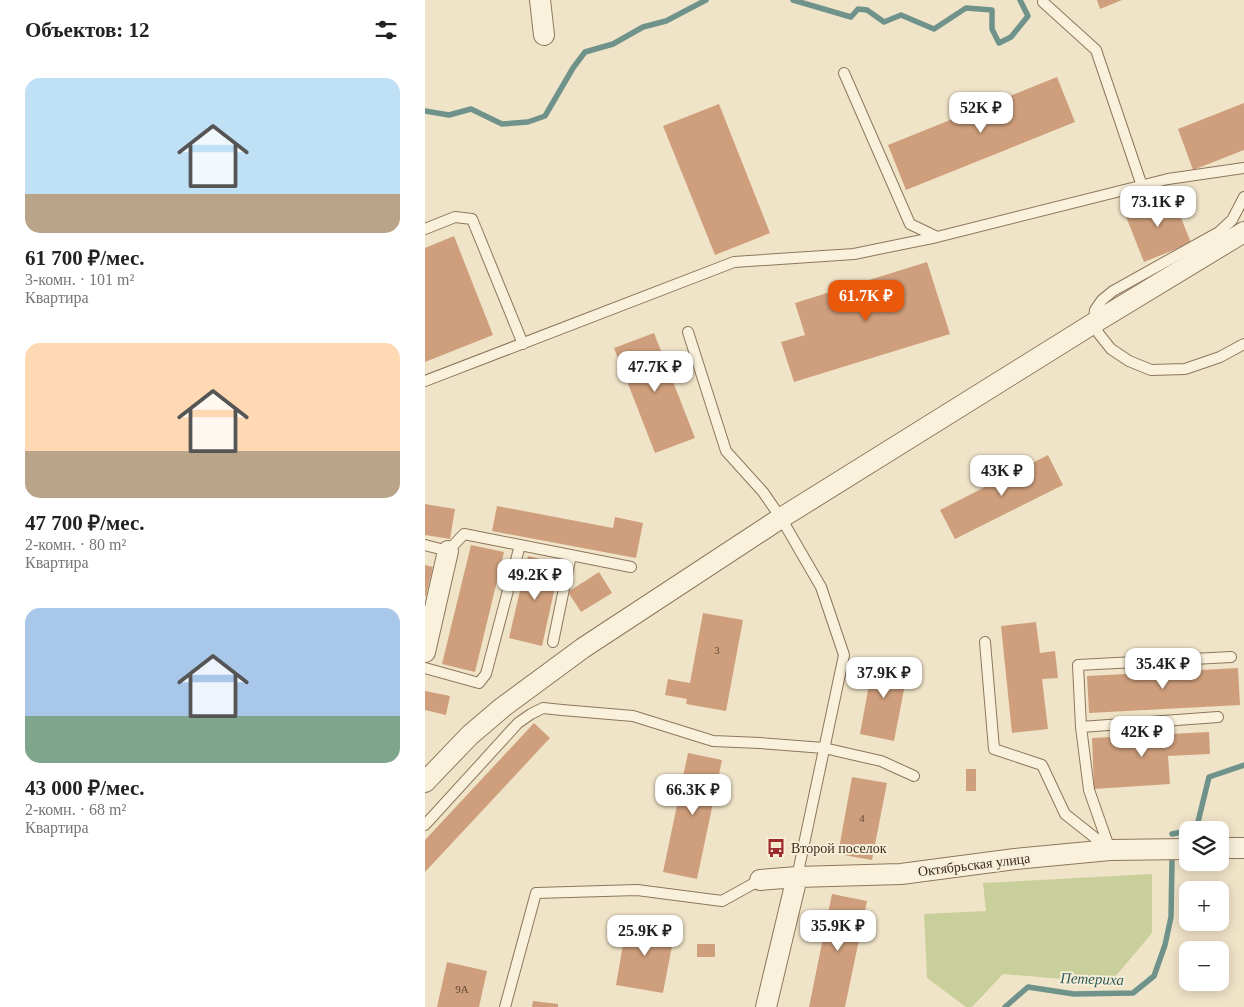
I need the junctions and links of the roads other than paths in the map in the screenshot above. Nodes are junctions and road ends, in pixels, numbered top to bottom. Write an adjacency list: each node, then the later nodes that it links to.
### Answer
1 (540, 0): 3 (street)
2 (1043, 2): 6 (lane)
3 (544, 35)
4 (844, 73): 10 (lane)
5 (1244, 168): 6 (lane)
6 (1142, 186): 10 (lane)
7 (1244, 197): 11 (lane)
8 (425, 229): 13 (lane)
9 (1244, 232): 11 (street)
10 (937, 237): 13 (lane)
11 (1094, 323): 14 (lane); 16 (street)
12 (688, 332): 16 (lane)
13 (523, 344): 15 (lane)
14 (1244, 344)
15 (425, 381)
16 (781, 518): 29 (lane); 31 (street)
17 (425, 545): 19 (lane)
18 (520, 545): 19 (lane); 20 (lane); 26 (lane)
19 (448, 551): 24 (street)
20 (571, 555): 21 (lane); 22 (lane)
21 (631, 567)
22 (553, 642)
23 (985, 642): 36 (lane)
24 (425, 652)
25 (1231, 657): 28 (lane)
26 (425, 668)
27 (1218, 717): 28 (lane)
28 (1081, 727): 36 (lane)
29 (824, 748): 30 (lane); 32 (lane); 37 (lane)
30 (914, 776)
31 (425, 782)
32 (425, 825)
33 (1229, 848): 34 (street)
34 (1244, 848)
35 (1179, 849): 36 (street, Октябрьская улица)
36 (1110, 850): 37 (street, Октябрьская улица)
37 (797, 877): 38 (street, Октябрьская улица); 40 (street)
38 (760, 880): 39 (lane)
39 (505, 1007)
40 (767, 1007)

